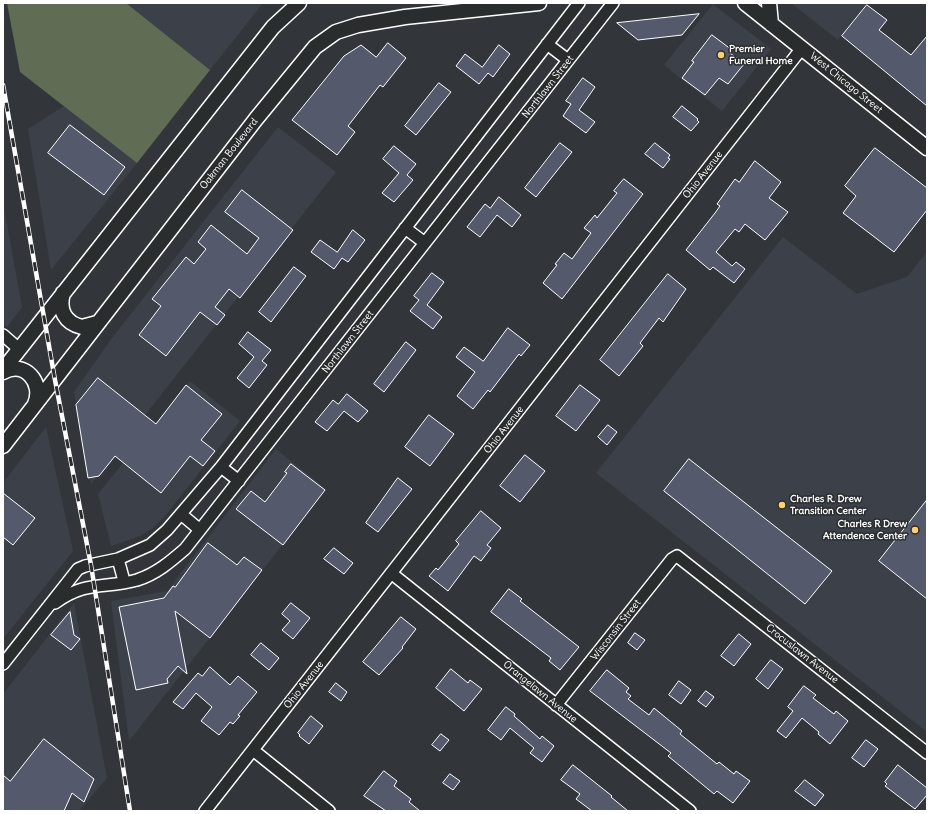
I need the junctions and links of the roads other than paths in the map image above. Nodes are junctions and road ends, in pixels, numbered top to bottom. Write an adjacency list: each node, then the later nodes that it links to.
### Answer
1 (299, 3): 8 (street)
2 (539, 3): 7 (street, Oakman Boulevard)
3 (579, 3): 10 (street, Northlawn Street)
4 (613, 3): 12 (street, Northlawn Street)
5 (745, 3): 9 (street, West Chicago Street)
6 (769, 3): 9 (street)
7 (508, 4): 17 (street, Oakman Boulevard)
8 (290, 8): 16 (street)
9 (771, 24): 11 (street, West Chicago Street)
10 (547, 44): 12 (street); 14 (street, Northlawn Street)
11 (802, 48): 13 (street, West Chicago Street); 29 (street, Ohio Avenue)
12 (568, 60): 15 (street, Northlawn Street)
13 (927, 148)
14 (405, 228): 15 (street); 23 (street, Northlawn Street)
15 (425, 243): 24 (street, Northlawn Street)
16 (63, 293): 17 (street); 19 (street)
17 (98, 323): 21 (street, Oakman Boulevard)
18 (3, 335): 19 (street)
19 (19, 349): 20 (street)
20 (3, 371): 21 (street)
21 (35, 404): 22 (street, Oakman Boulevard)
22 (3, 446)
23 (221, 467): 24 (street); 25 (street, Northlawn Street)
24 (239, 481): 26 (street, Northlawn Street)
25 (180, 514): 26 (street); 28 (street, Northlawn Street)
26 (200, 530): 30 (street, Northlawn Street)
27 (678, 556): 33 (street, Wisconsin Street); 35 (street, Crocuslawn Avenue)
28 (118, 560): 30 (street); 31 (street, Northlawn Street)
29 (391, 573): 33 (street, Orangelawn Avenue); 34 (street, Ohio Avenue)
30 (124, 582): 31 (street, Northlawn Street)
31 (39, 618): 32 (street, Northlawn Street)
32 (3, 664)
33 (556, 705): 38 (street, Orangelawn Avenue)
34 (253, 750): 36 (street, Ohio Avenue); 37 (street)
35 (927, 753)
36 (205, 811)
37 (329, 811)
38 (690, 811)

